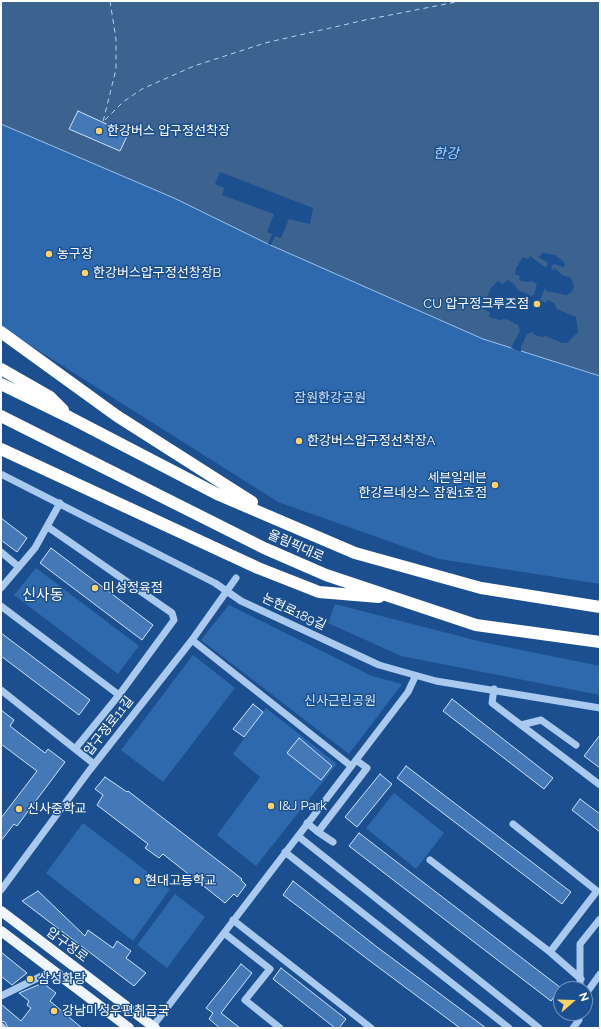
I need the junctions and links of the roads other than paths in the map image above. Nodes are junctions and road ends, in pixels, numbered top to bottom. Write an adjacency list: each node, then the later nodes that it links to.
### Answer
1 (1, 332): 9 (highway)
2 (1, 369): 5 (highway)
3 (1, 384): 5 (highway, 올림픽대로)
4 (1, 416): 16 (highway, 올림픽대로)
5 (69, 417): 9 (highway, 올림픽대로)
6 (1, 450): 16 (highway)
7 (1, 474): 8 (street, 논현로189길)
8 (60, 503): 10 (street); 15 (street, 논현로189길)
9 (278, 518): 18 (highway, 올림픽대로)
10 (48, 527): 12 (street); 24 (street)
11 (1, 552): 12 (street)
12 (19, 567): 14 (street)
13 (236, 578): 15 (street, 압구정로11길)
14 (1, 588)
15 (226, 592): 19 (street, 압구정로11길); 21 (street, 논현로189길)
16 (397, 598): 20 (highway, 올림픽대로)
17 (1, 606): 24 (street)
18 (600, 607)
19 (192, 640): 30 (street, 압구정로11길); 31 (street)
20 (600, 642)
21 (415, 676): 22 (street, 논현로189길); 29 (street)
22 (494, 689): 25 (street, 논현로189길); 26 (street)
23 (1, 690): 28 (street)
24 (118, 695): 28 (street)
25 (600, 708)
26 (521, 725): 27 (street); 32 (street)
27 (576, 745)
28 (75, 749): 30 (street)
29 (356, 760): 31 (street); 35 (street)
30 (94, 764): 40 (street, 압구정로11길)
31 (351, 766): 33 (street)
32 (600, 785)
33 (307, 823): 35 (street); 36 (street)
34 (513, 824): 46 (street)
35 (318, 832): 37 (street)
36 (298, 836): 38 (street); 57 (street)
37 (333, 842)
38 (285, 852): 43 (street); 56 (street)
39 (430, 860): 46 (street)
40 (1, 890)
41 (1, 912): 54 (main road, 압구정로)
42 (600, 919): 49 (street)
43 (233, 920): 45 (street); 52 (street)
44 (1, 931): 47 (main road)
45 (224, 933): 54 (street); 55 (street)
46 (550, 952): 49 (street)
47 (54, 970): 51 (street); 53 (main road)
48 (600, 974): 50 (street)
49 (581, 979)
50 (593, 984)
51 (1, 996)
52 (366, 1027)
53 (129, 1028)
54 (153, 1028)
55 (280, 1028)
56 (509, 1028)
57 (539, 1028)

